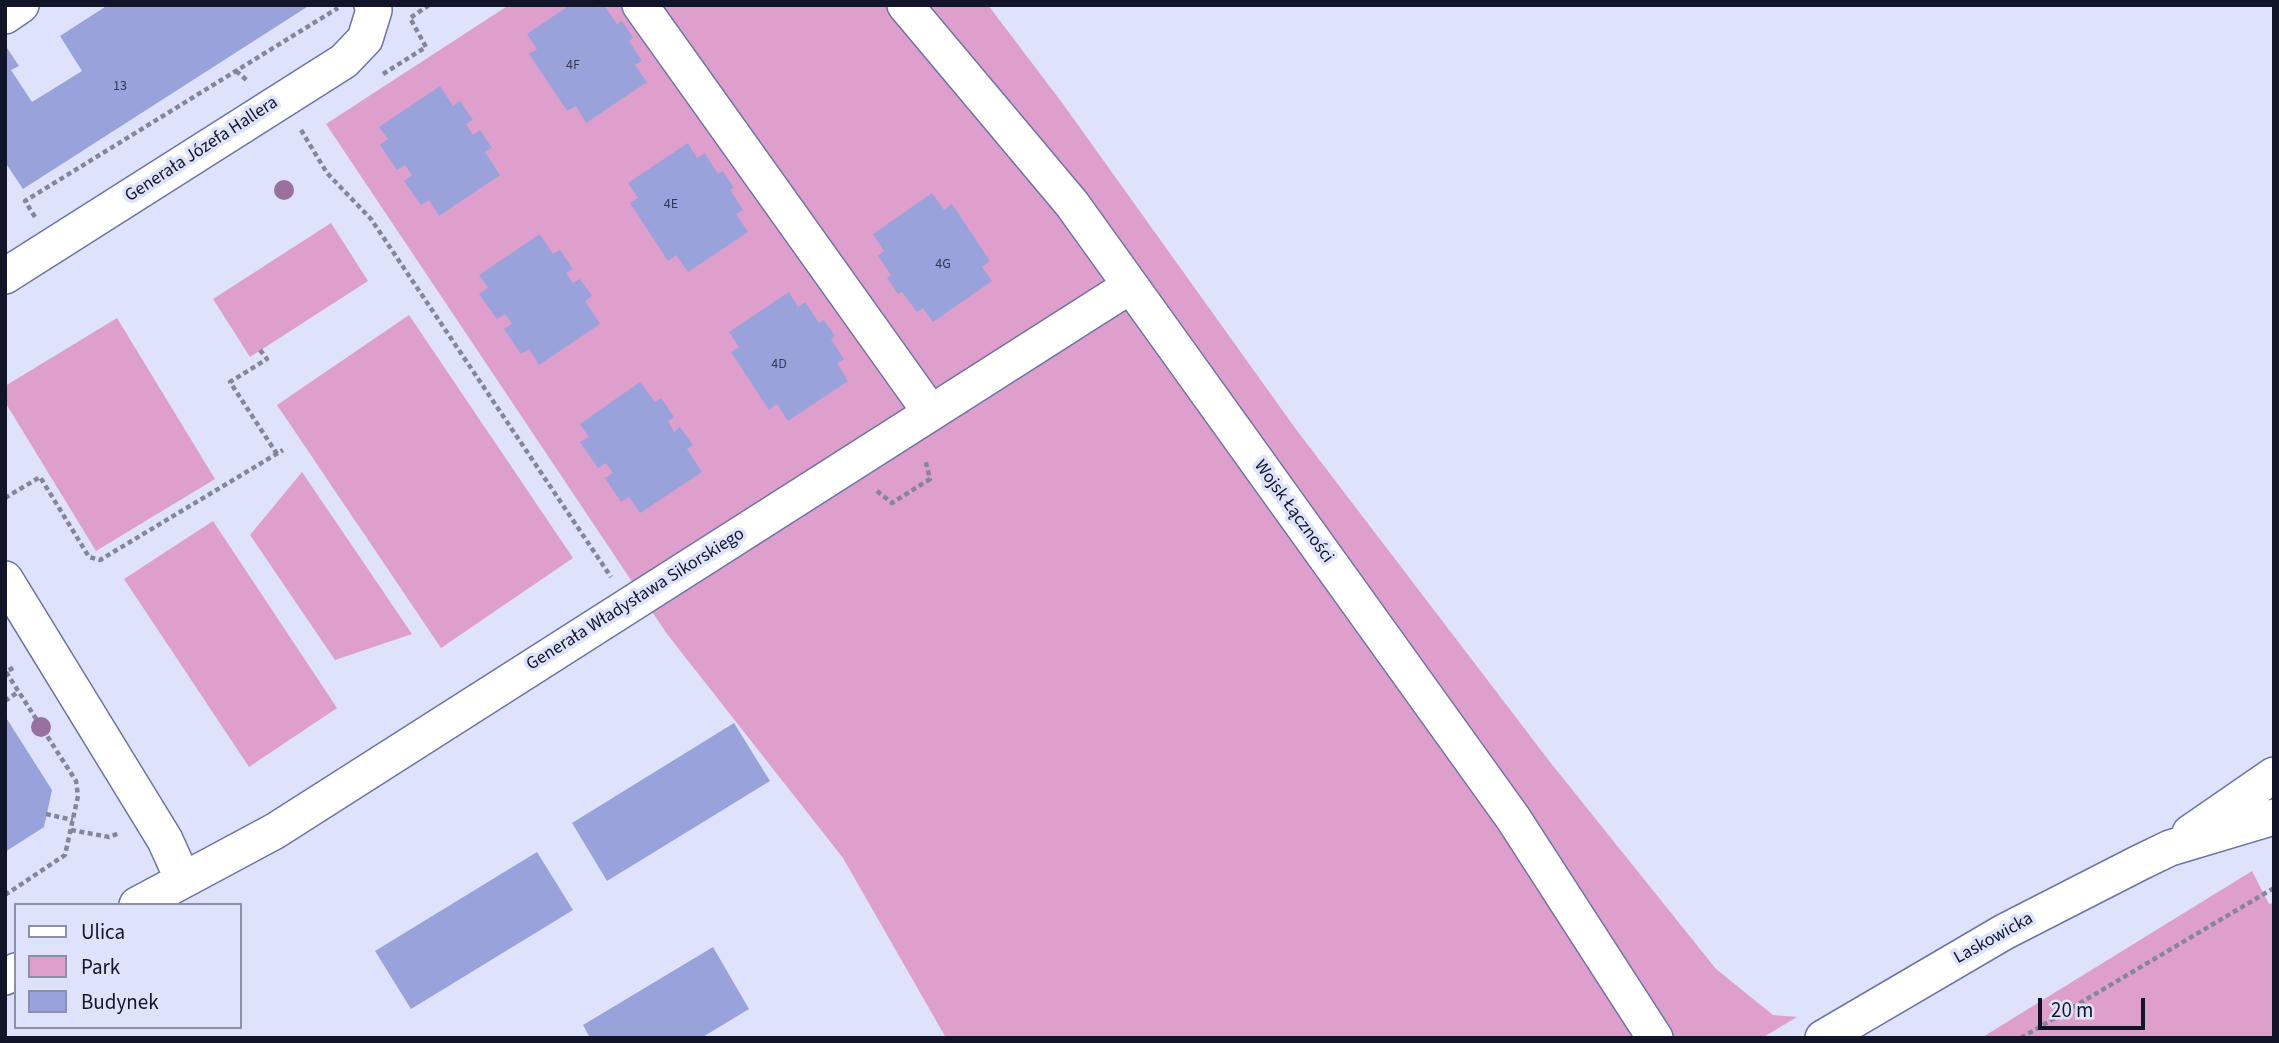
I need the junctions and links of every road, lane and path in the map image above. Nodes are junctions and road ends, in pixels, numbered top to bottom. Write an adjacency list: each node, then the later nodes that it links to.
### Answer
1 (21, 5): 6 (street)
2 (342, 5): 8 (path)
3 (372, 5): 9 (street, Generała Józefa Hallera)
4 (640, 5): 12 (street)
5 (905, 5): 10 (street, Wojsk Łączności)
6 (5, 16)
7 (305, 133): 17 (path)
8 (38, 222)
9 (5, 276)
10 (1130, 286): 12 (street, Generała Władysława Sikorskiego); 32 (street, Wojsk Łączności)
11 (260, 350): 14 (path)
12 (931, 413): 28 (street, Generała Władysława Sikorskiego)
13 (283, 450): 14 (path)
14 (276, 454): 15 (path)
15 (5, 498)
16 (5, 579): 28 (street)
17 (617, 586)
18 (17, 665): 19 (path)
19 (18, 692): 20 (path); 24 (path)
20 (5, 701)
21 (2274, 775): 27 (street, Laskowicka)
22 (47, 814): 24 (path)
23 (2274, 817): 27 (street, Laskowicka)
24 (73, 820): 25 (path)
25 (71, 830): 26 (path); 30 (path)
26 (124, 831)
27 (2171, 848): 33 (street, Laskowicka)
28 (183, 880): 31 (street, Generała Władysława Sikorskiego)
29 (2274, 888): 34 (path)
30 (5, 895)
31 (140, 903)
32 (1655, 1038)
33 (1823, 1038)
34 (2021, 1038)

